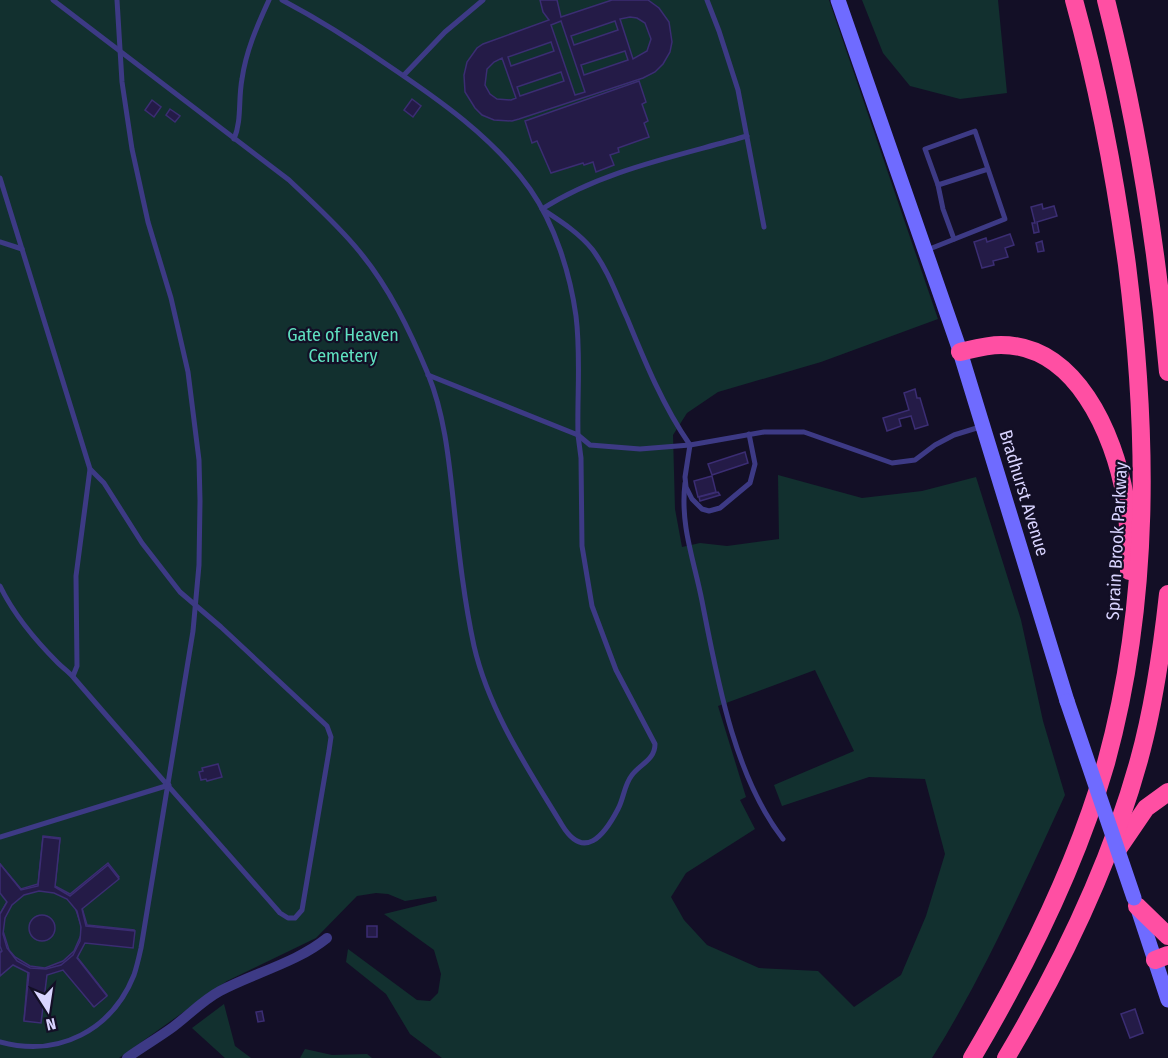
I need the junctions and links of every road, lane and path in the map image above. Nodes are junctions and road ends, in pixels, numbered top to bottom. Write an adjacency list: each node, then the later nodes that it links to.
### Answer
1 (52, 0): 10 (lane)
2 (117, 0): 10 (lane)
3 (269, 0): 13 (lane)
4 (282, 0): 11 (lane)
5 (483, 0): 11 (lane)
6 (707, 0): 12 (lane)
7 (838, 0): 22 (main road, Bradhurst Avenue)
8 (1074, 0): 35 (highway, Sprain Brook Parkway)
9 (1106, 0): 24 (highway)
10 (120, 52): 13 (lane); 34 (lane)
11 (404, 75): 17 (lane)
12 (747, 136): 17 (lane); 18 (lane)
13 (234, 139): 25 (lane)
14 (988, 169): 16 (lane); 16 (lane); 19 (lane)
15 (0, 178): 21 (lane)
16 (938, 185): 19 (lane)
17 (542, 209): 28 (lane); 29 (lane)
18 (764, 227)
19 (954, 239): 22 (lane)
20 (0, 242): 21 (lane)
21 (22, 249): 30 (lane)
22 (926, 250): 23 (main road, Bradhurst Avenue)
23 (960, 352): 26 (main road, Bradhurst Avenue); 35 (highway)
24 (1168, 372)
25 (428, 375): 28 (lane); 28 (lane)
26 (982, 426): 27 (lane); 42 (main road, Bradhurst Avenue, bridge)
27 (749, 434): 29 (lane); 31 (lane)
28 (578, 435): 29 (lane)
29 (690, 445): 31 (lane)
30 (90, 469): 34 (lane); 36 (lane)
31 (685, 477): 40 (lane)
32 (0, 586): 36 (lane)
33 (1168, 594): 41 (highway)
34 (196, 606): 37 (lane); 37 (lane)
35 (1131, 645): 51 (highway, Sprain Brook Parkway)
36 (73, 676): 37 (lane)
37 (169, 786): 39 (lane); 47 (lane)
38 (1168, 792): 41 (highway)
39 (0, 837)
40 (783, 839)
41 (1098, 878): 52 (highway)
42 (1135, 902): 43 (highway); 45 (main road, Bradhurst Avenue)
43 (1168, 936)
44 (327, 938): 50 (street)
45 (1162, 964): 46 (main road, Bradhurst Avenue)
46 (1168, 1000)
47 (91, 1037)
48 (0, 1042): 49 (lane)
49 (19, 1053)
50 (127, 1058)
51 (972, 1058)
52 (1006, 1058)

